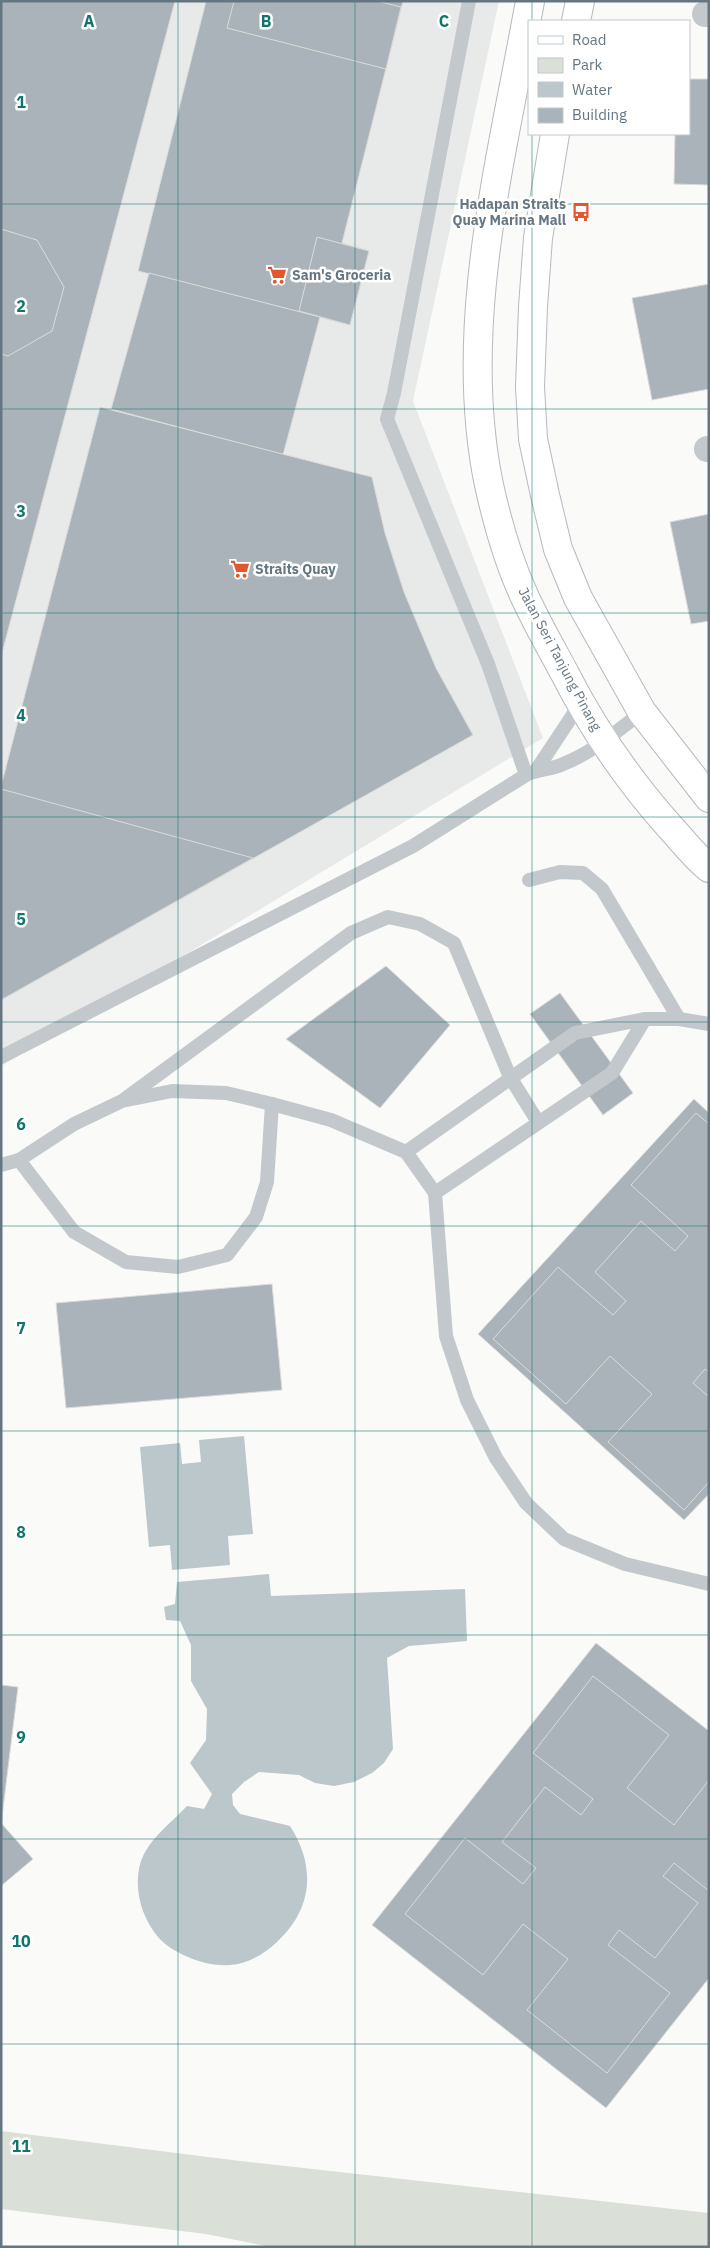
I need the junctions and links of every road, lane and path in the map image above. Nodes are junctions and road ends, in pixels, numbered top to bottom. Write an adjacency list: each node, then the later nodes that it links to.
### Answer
1 (469, 1): 9 (lane)
2 (530, 1): 6 (main road, Jalan Seri Tanjung Pinang)
3 (580, 1): 4 (main road)
4 (576, 20)
5 (554, 135): 7 (main road)
6 (580, 704): 8 (main road, Jalan Seri Tanjung Pinang); 9 (lane)
7 (642, 712): 8 (lane); 10 (main road)
8 (604, 741): 9 (lane); 11 (main road, Jalan Seri Tanjung Pinang)
9 (531, 772): 16 (lane)
10 (709, 798)
11 (709, 868)
12 (529, 880): 14 (lane)
13 (645, 1019): 14 (lane); 17 (lane); 20 (lane)
14 (679, 1019): 15 (lane)
15 (709, 1024)
16 (1, 1057)
17 (510, 1077): 18 (lane); 20 (lane); 21 (lane)
18 (122, 1101): 19 (lane); 22 (lane)
19 (272, 1104): 21 (lane); 22 (lane)
20 (538, 1122): 24 (lane)
21 (406, 1152): 24 (lane)
22 (19, 1160): 23 (lane)
23 (1, 1164)
24 (435, 1193): 25 (lane)
25 (709, 1584)

